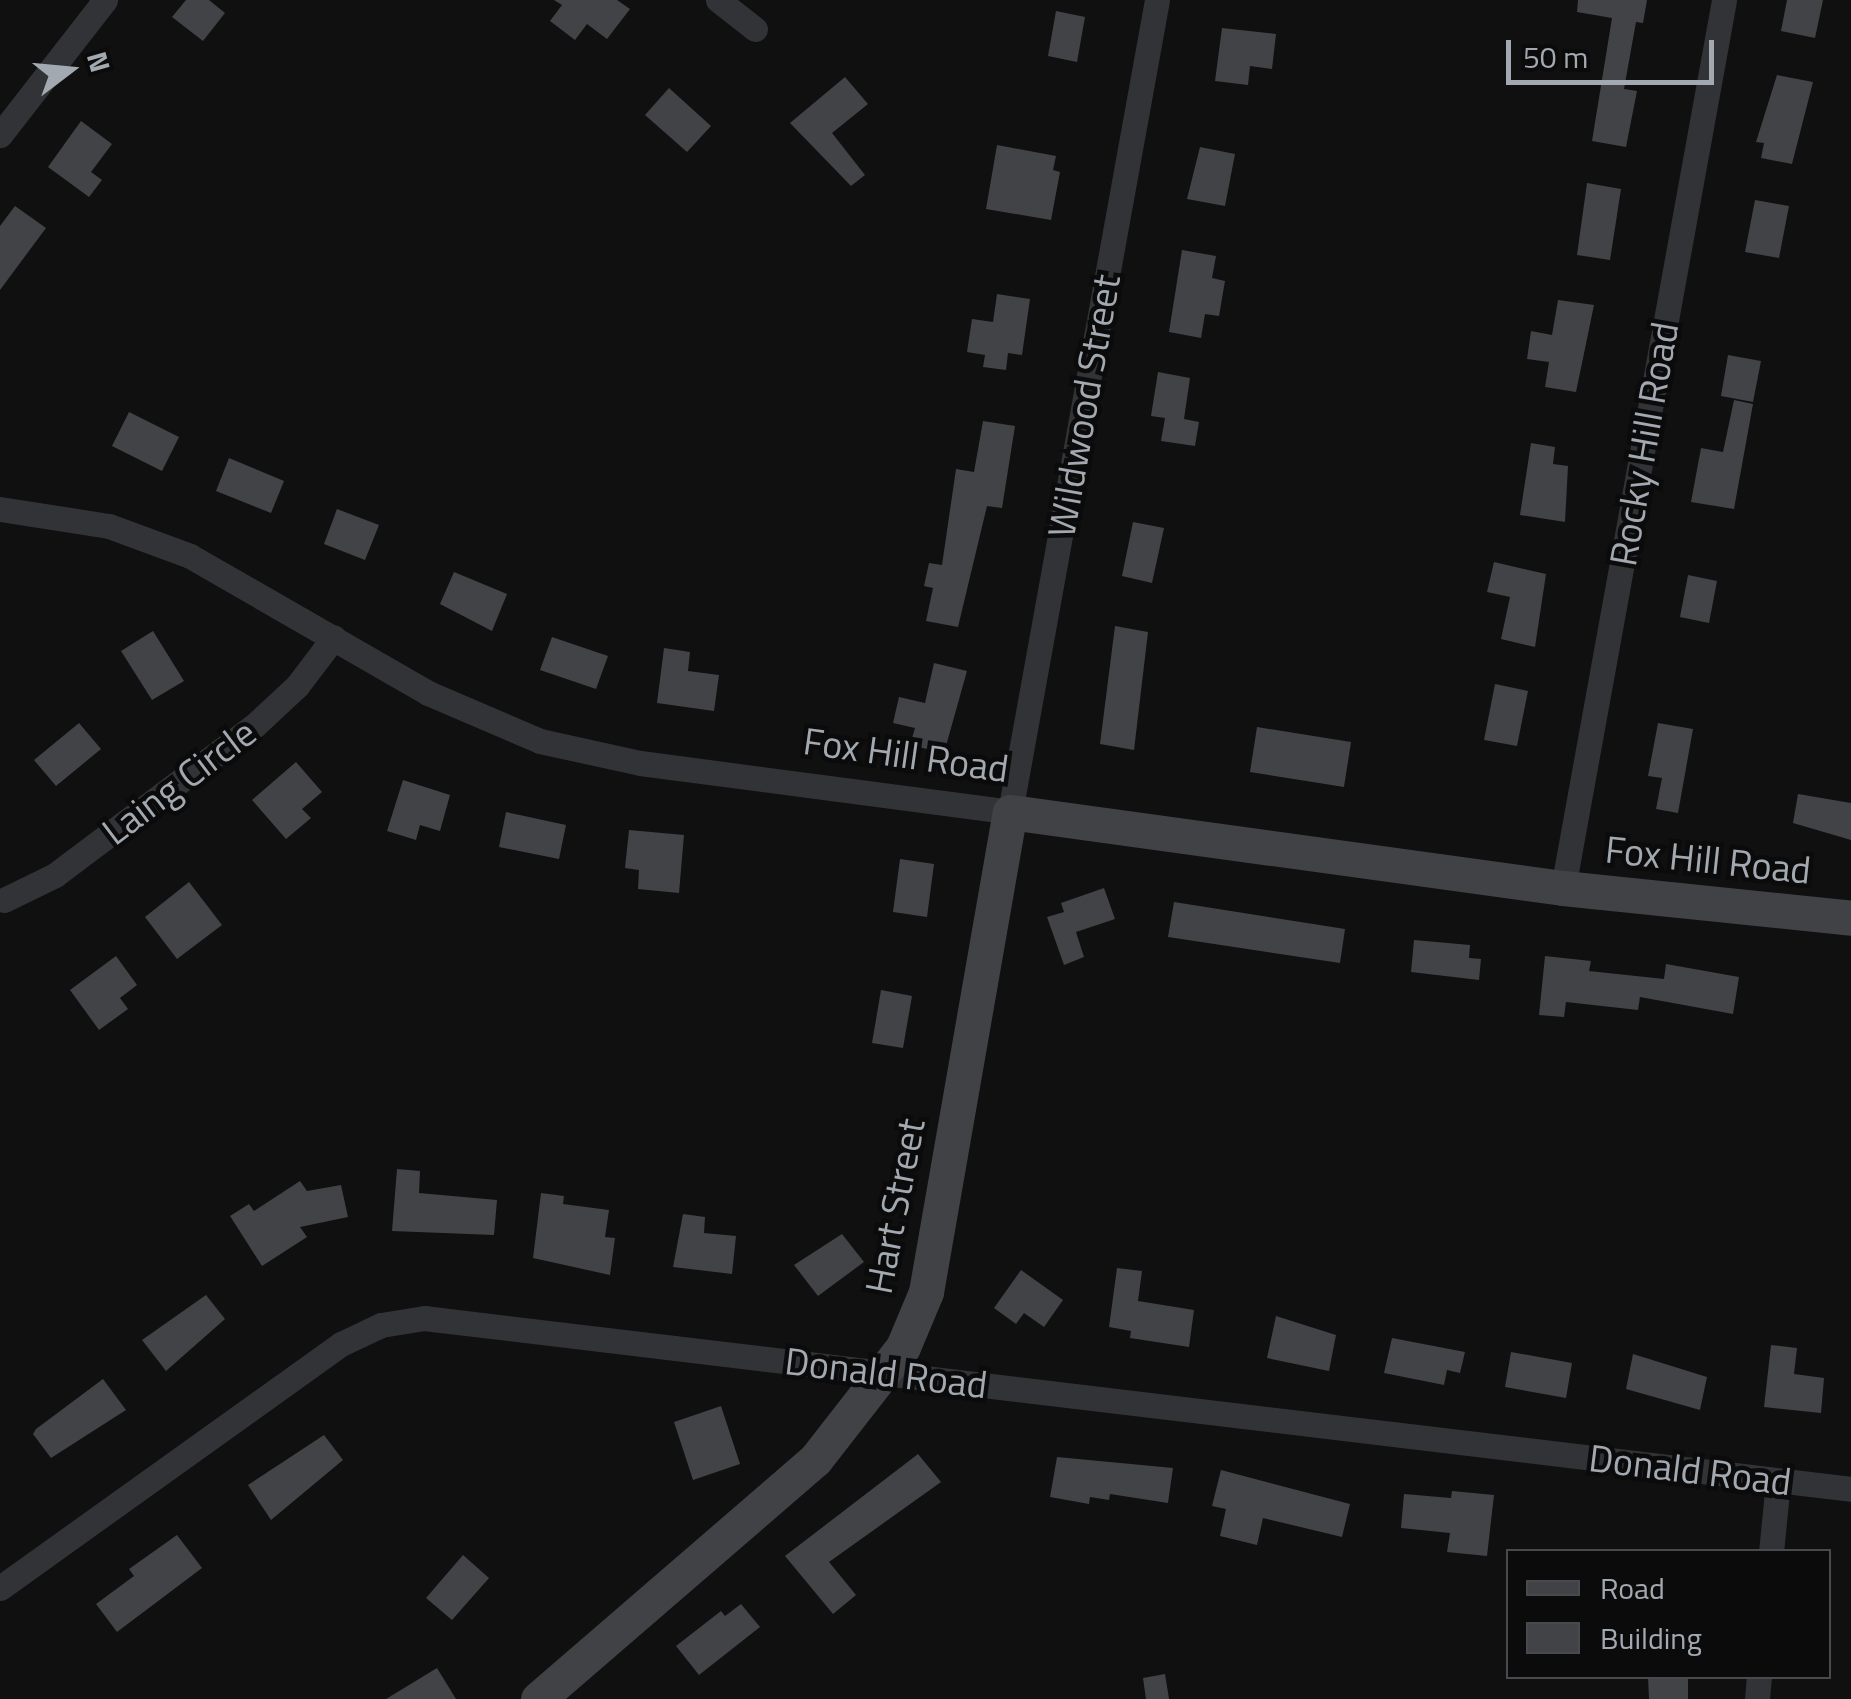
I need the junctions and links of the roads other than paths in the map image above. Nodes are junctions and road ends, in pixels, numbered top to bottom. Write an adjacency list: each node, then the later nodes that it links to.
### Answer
1 (105, 0): 6 (street)
2 (718, 0): 5 (street)
3 (1157, 0): 9 (street, Wildwood Street)
4 (1724, 0): 10 (street, Rocky Hill Road)
5 (755, 28)
6 (0, 135)
7 (0, 509): 8 (street, Fox Hill Road)
8 (334, 638): 9 (street, Fox Hill Road); 11 (street, Laing Circle)
9 (1010, 812): 10 (street, Fox Hill Road); 13 (street, Hart Street)
10 (1563, 888): 12 (street, Fox Hill Road)
11 (4, 900)
12 (1851, 918)
13 (888, 1374): 14 (street, Donald Road); 17 (street, Donald Road); 18 (street, Hart Street)
14 (1778, 1482): 15 (street, Donald Road); 16 (street)
15 (1851, 1490)
16 (1772, 1549)
17 (0, 1588)
18 (538, 1699)

